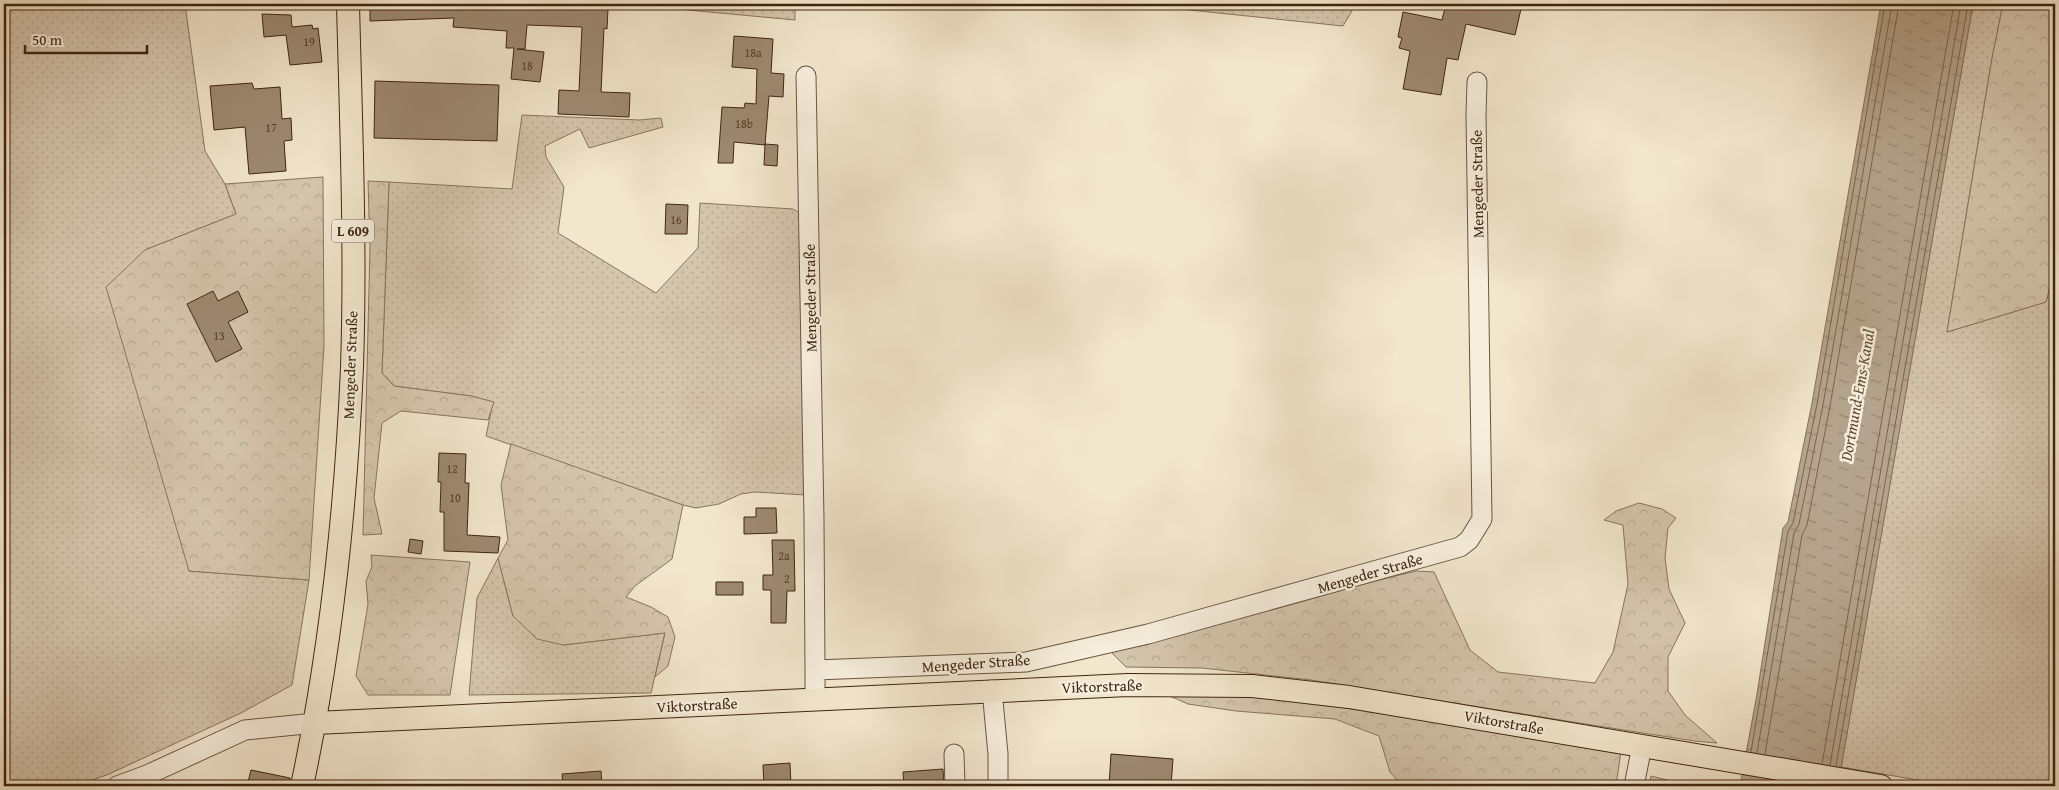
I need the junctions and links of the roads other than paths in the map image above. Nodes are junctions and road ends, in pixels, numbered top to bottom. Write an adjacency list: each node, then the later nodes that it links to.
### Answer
1 (348, 4): 7 (main road, Mengeder Straße / L 609)
2 (806, 76): 4 (street, Mengeder Straße)
3 (1477, 82): 4 (street, Mengeder Straße)
4 (815, 670): 6 (street, Mengeder Straße)
5 (992, 690): 6 (main road, Viktorstraße); 8 (main road, Viktorstraße); 13 (street)
6 (815, 699): 7 (main road, Viktorstraße)
7 (315, 724): 10 (street); 11 (main road, L 609)
8 (1642, 746): 14 (street); 15 (main road, Viktorstraße)
9 (954, 754): 12 (street)
10 (117, 786)
11 (302, 786)
12 (955, 786)
13 (998, 786)
14 (1634, 786)
15 (1881, 786)

